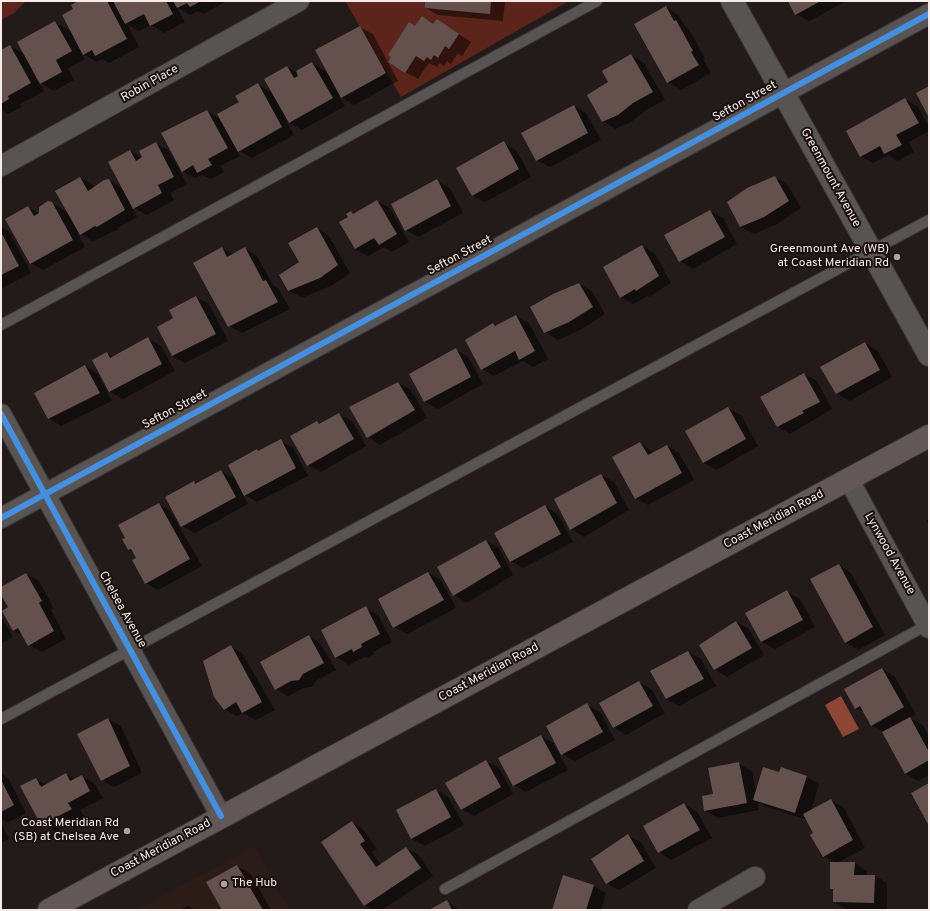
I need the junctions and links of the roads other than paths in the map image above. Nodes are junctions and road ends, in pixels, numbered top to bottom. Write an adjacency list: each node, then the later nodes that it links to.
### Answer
1 (299, 1): 6 (street, Robin Place)
2 (597, 1): 9 (lane)
3 (732, 1): 5 (street, Greenmount Avenue)
4 (929, 14): 5 (street, Sefton Street)
5 (783, 94): 8 (street, Greenmount Avenue); 14 (street, Sefton Street)
6 (1, 166)
7 (929, 220): 8 (lane)
8 (870, 250): 10 (street, Greenmount Avenue); 17 (lane)
9 (1, 325)
10 (929, 355)
11 (1, 414): 14 (street, Chelsea Avenue)
12 (929, 436): 13 (main road, Coast Meridian Road)
13 (849, 480): 16 (street, Lynwood Avenue); 19 (main road, Coast Meridian Road)
14 (45, 493): 15 (street, Sefton Street); 17 (street, Chelsea Avenue)
15 (1, 518)
16 (929, 626): 21 (lane)
17 (131, 648): 18 (lane); 19 (street, Chelsea Avenue)
18 (1, 719)
19 (222, 816): 22 (main road, Coast Meridian Road)
20 (755, 877): 23 (street)
21 (445, 889)
22 (49, 910)
23 (698, 910)

